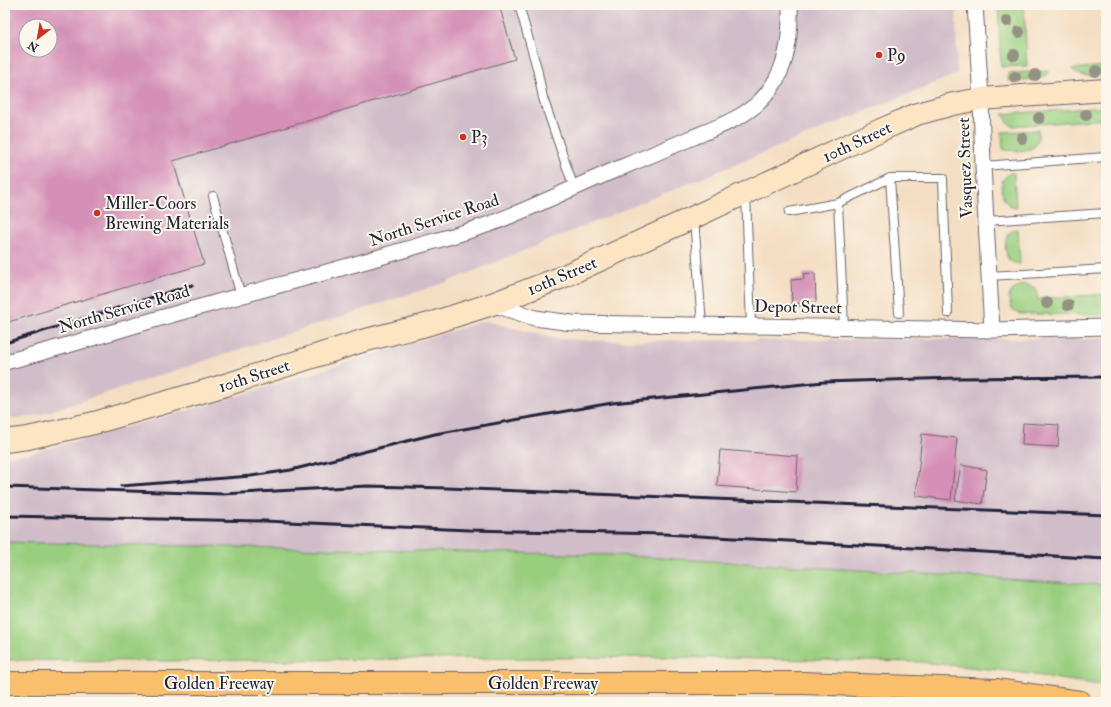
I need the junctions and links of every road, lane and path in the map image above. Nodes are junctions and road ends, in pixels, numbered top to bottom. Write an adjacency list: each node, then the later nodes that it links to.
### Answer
1 (519, 5): 9 (lane)
2 (790, 5): 9 (street, North Service Road)
3 (975, 5): 5 (street, Vasquez Street)
4 (1106, 90): 5 (street, 10th Street)
5 (981, 98): 7 (street, Vasquez Street); 10 (street, 10th Street)
6 (1106, 157): 7 (lane)
7 (982, 166): 16 (street, Vasquez Street)
8 (890, 178): 12 (lane); 21 (lane); 22 (lane)
9 (574, 188): 19 (street, North Service Road)
10 (746, 193): 15 (street, 10th Street); 24 (lane)
11 (212, 196): 19 (lane)
12 (838, 203): 13 (lane); 25 (lane)
13 (789, 212)
14 (1106, 213): 16 (lane)
15 (694, 217): 20 (street, 10th Street); 23 (lane)
16 (986, 222): 18 (street, Vasquez Street)
17 (1106, 269): 18 (lane)
18 (989, 276): 27 (street, Vasquez Street)
19 (241, 296): 28 (street, North Service Road)
20 (492, 304): 23 (street, Depot Street); 29 (street, 10th Street)
21 (899, 313)
22 (948, 313)
23 (702, 325): 24 (street, Depot Street)
24 (751, 326): 25 (street, Depot Street)
25 (844, 327): 27 (street, Depot Street)
26 (1106, 327): 27 (street, Depot Street)
27 (992, 330)
28 (5, 362)
29 (5, 441)
30 (5, 683): 31 (highway, Golden Freeway)
31 (1080, 702)

